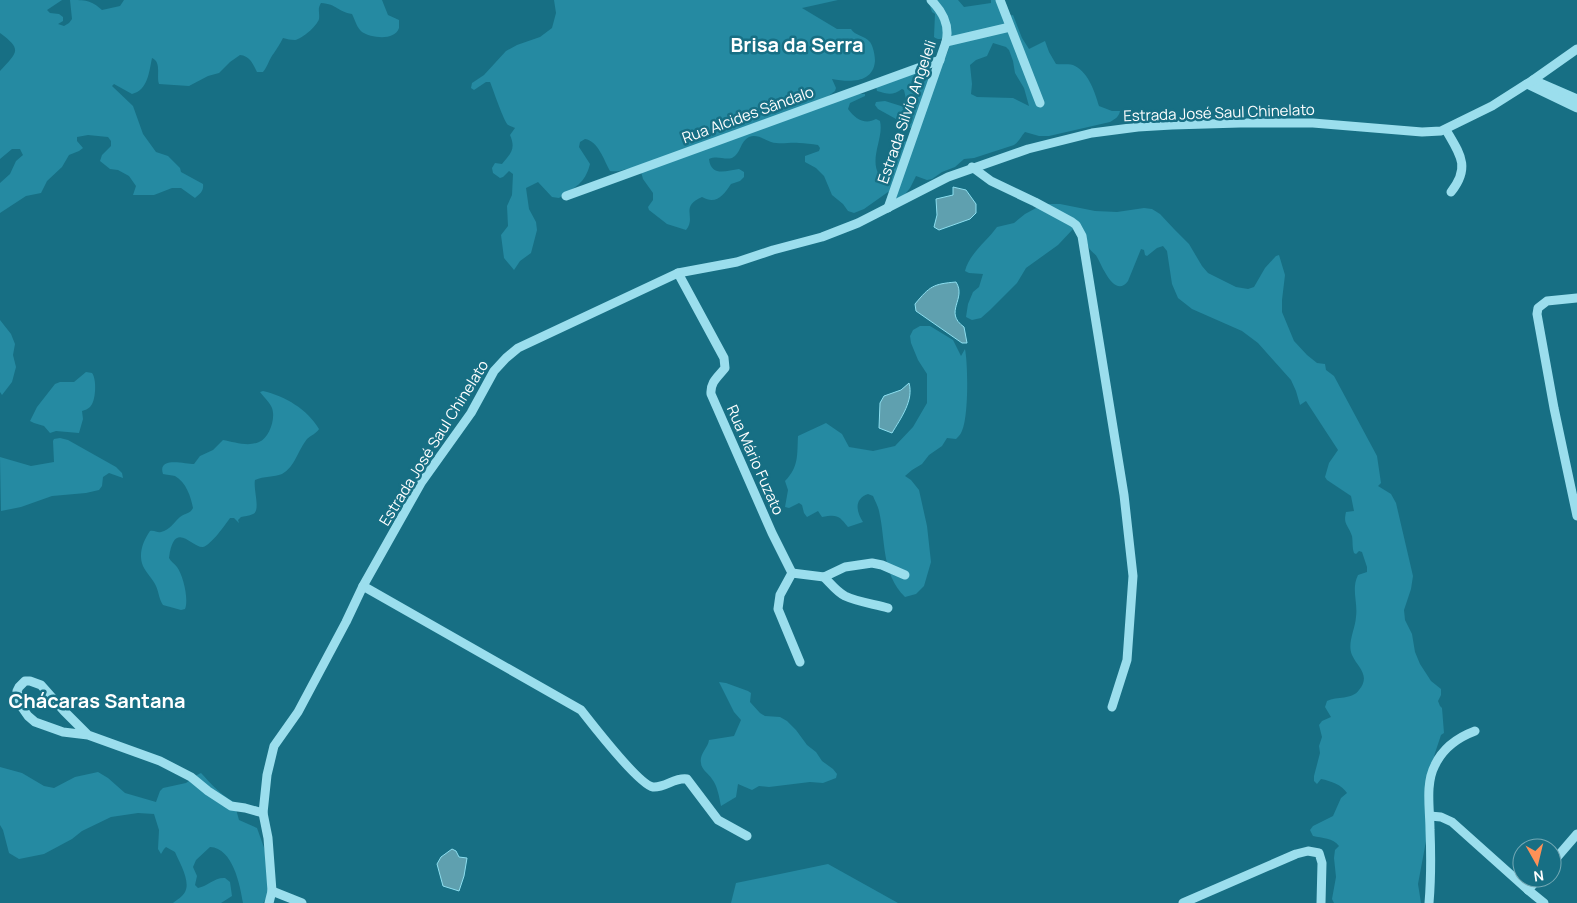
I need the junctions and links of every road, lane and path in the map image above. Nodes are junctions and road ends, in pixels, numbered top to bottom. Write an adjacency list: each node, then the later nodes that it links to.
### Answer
1 (931, 0): 4 (street, Estrada Silvio Angeleli)
2 (1000, 0): 3 (street)
3 (1010, 27): 4 (street); 9 (street)
4 (946, 42): 6 (street, Estrada Silvio Angeleli)
5 (1577, 48): 7 (street, Estrada José Saul Chinelato)
6 (940, 60): 14 (street, Rua Alcides Sândalo); 15 (street, Estrada Silvio Angeleli)
7 (1530, 82): 8 (street); 10 (street); 11 (street, Estrada José Saul Chinelato)
8 (1577, 99)
9 (1040, 103)
10 (1577, 108)
11 (1446, 130): 12 (street, Estrada José Saul Chinelato); 13 (street)
12 (972, 167): 15 (street, Estrada José Saul Chinelato); 25 (street)
13 (1450, 192)
14 (566, 196)
15 (888, 208): 16 (street, Estrada José Saul Chinelato)
16 (678, 273): 19 (street, Rua Mário Fuzato); 22 (street, Estrada José Saul Chinelato)
17 (1577, 298): 18 (street)
18 (1577, 516)
19 (792, 574): 21 (street); 24 (street)
20 (905, 575): 21 (street)
21 (824, 577): 23 (street)
22 (362, 586): 28 (street, Estrada José Saul Chinelato); 31 (street)
23 (888, 608)
24 (800, 662)
25 (1112, 706)
26 (1475, 731): 29 (street)
27 (88, 734): 27 (street); 28 (street)
28 (263, 813): 34 (street, Estrada José Saul Chinelato)
29 (1430, 816): 33 (street); 39 (street)
30 (1577, 834): 32 (street)
31 (747, 836)
32 (1562, 851)
33 (1528, 890): 40 (street)
34 (272, 892): 35 (street, Estrada José Saul Chinelato); 36 (street)
35 (269, 903)
36 (302, 903)
37 (1183, 903): 38 (street)
38 (1321, 903)
39 (1429, 903)
40 (1544, 903)

